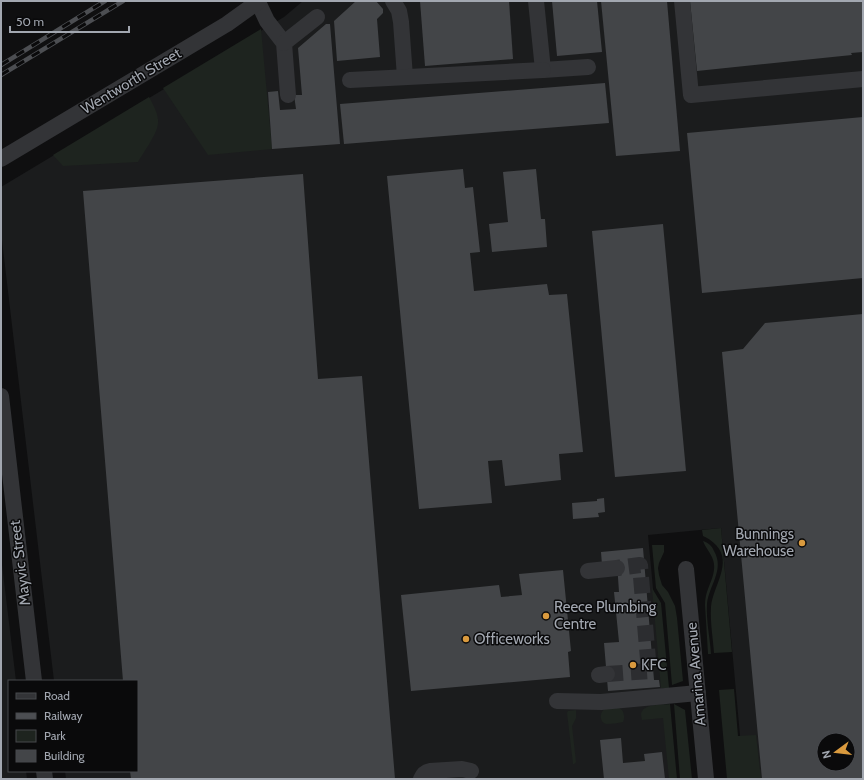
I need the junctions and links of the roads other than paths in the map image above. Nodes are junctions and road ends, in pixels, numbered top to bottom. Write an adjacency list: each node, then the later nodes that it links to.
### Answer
1 (393, 1): 9 (street)
2 (536, 1): 8 (street)
3 (682, 1): 10 (street)
4 (259, 2): 6 (street); 13 (street, Wentworth Street)
5 (317, 18): 6 (street)
6 (284, 43): 12 (street)
7 (588, 67): 8 (street)
8 (543, 70): 9 (street)
9 (405, 77): 11 (street)
10 (863, 79)
11 (350, 80)
12 (288, 95)
13 (1, 159)
14 (1, 396): 18 (street, Mayvic Street)
15 (617, 568): 17 (street)
16 (686, 569): 19 (street, Amarina Avenue)
17 (588, 571)
18 (34, 680)
19 (698, 693): 20 (street); 23 (street, Amarina Avenue)
20 (557, 701)
21 (471, 771): 22 (street)
22 (421, 779)
23 (706, 779)

